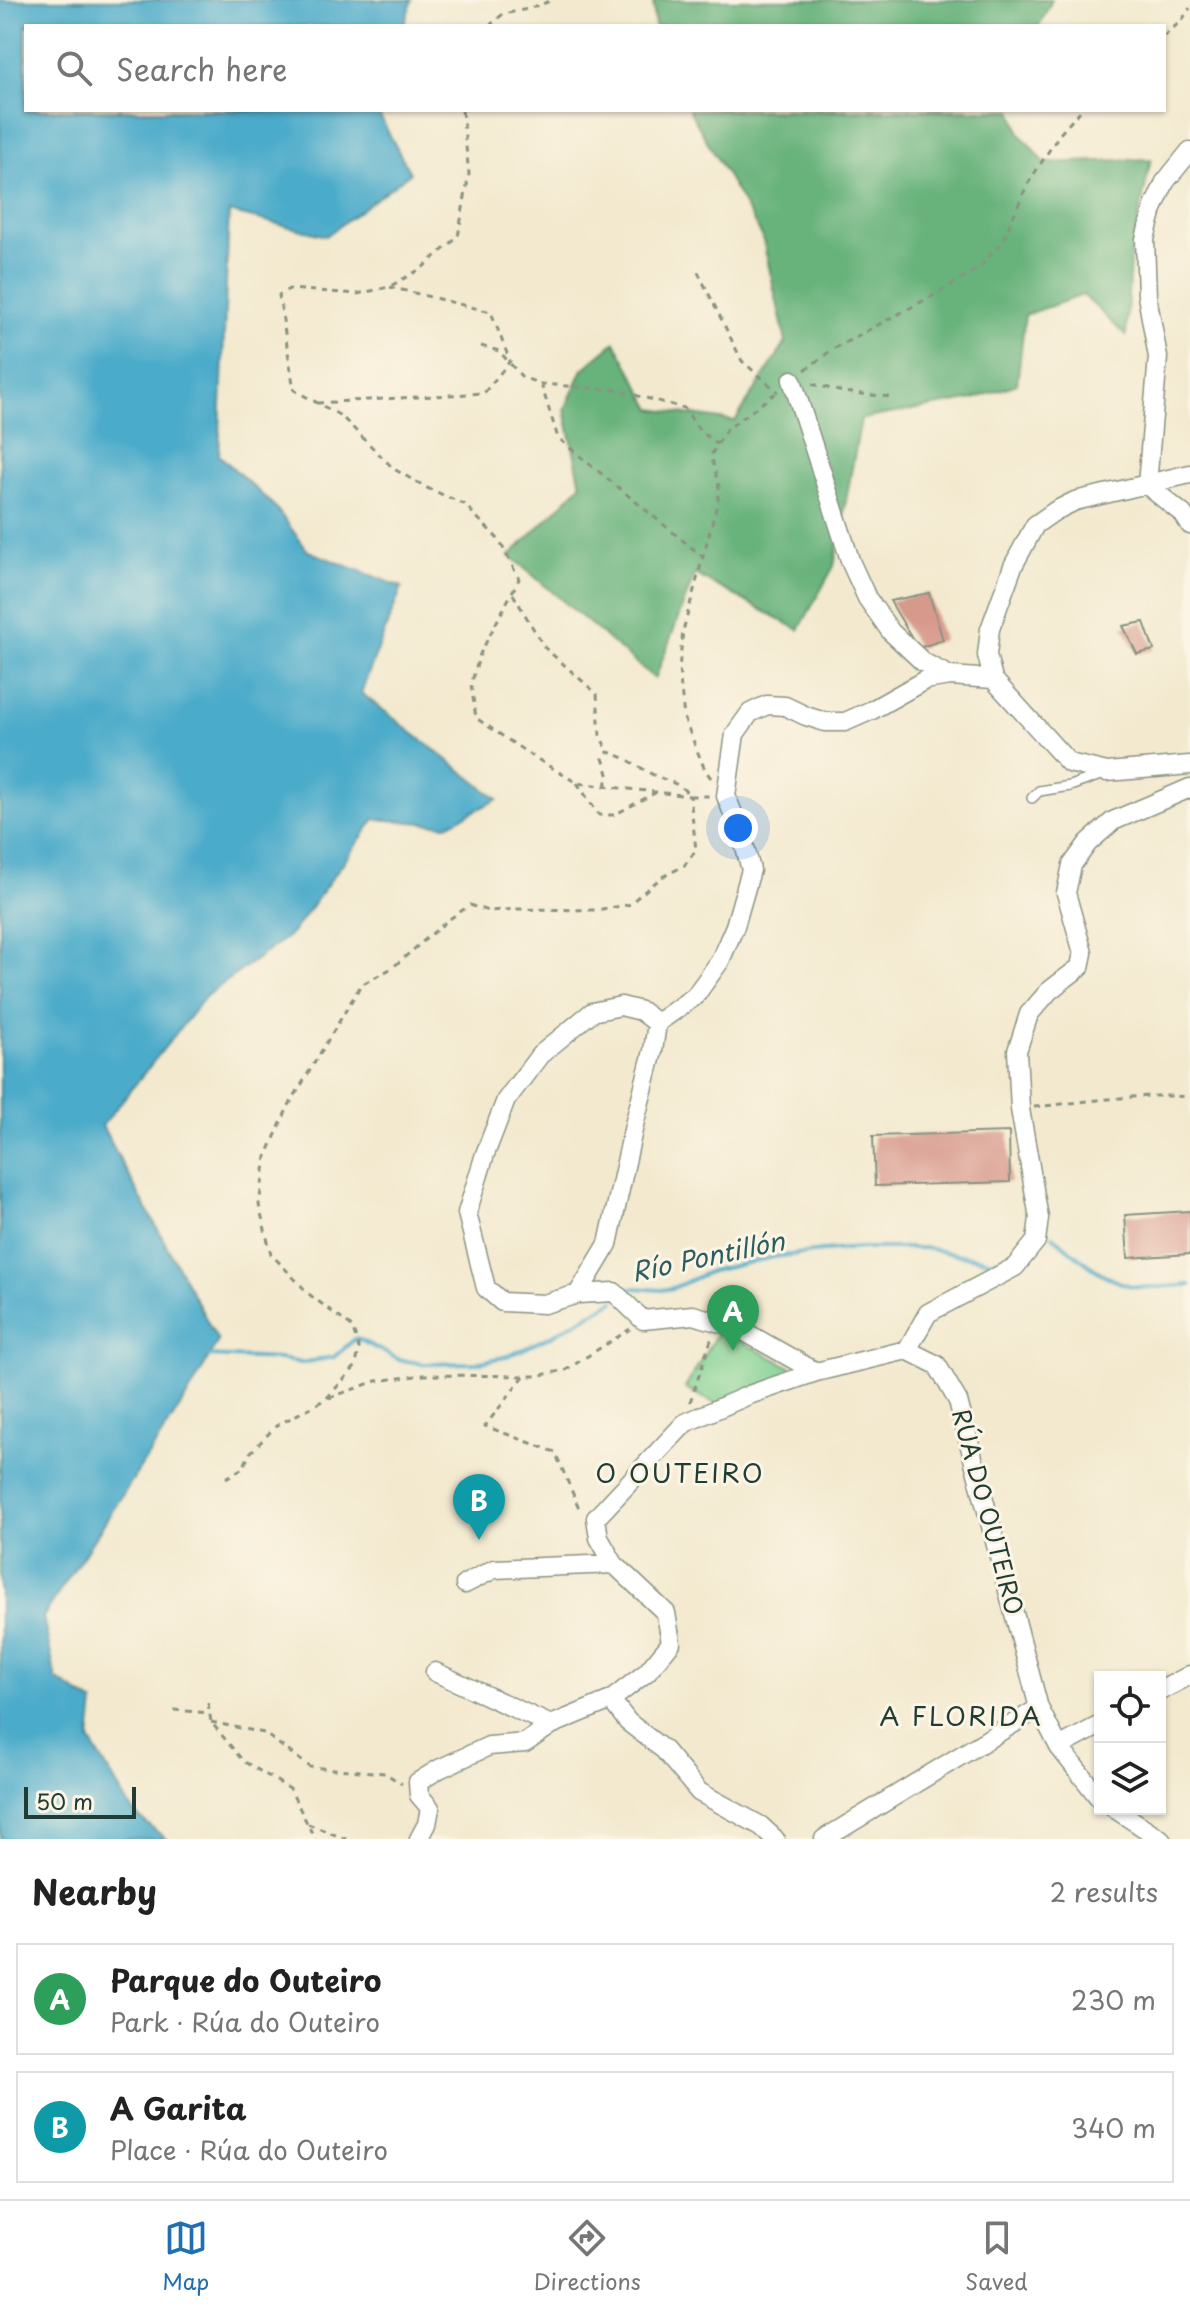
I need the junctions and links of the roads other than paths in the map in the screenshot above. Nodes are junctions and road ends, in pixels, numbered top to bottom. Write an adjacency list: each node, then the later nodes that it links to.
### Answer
1 (1190, 151): 4 (street)
2 (785, 386): 6 (street)
3 (1190, 474): 4 (street)
4 (1147, 485): 5 (street); 7 (street)
5 (1190, 525)
6 (950, 676): 7 (street); 12 (street)
7 (993, 679): 9 (street)
8 (1190, 765): 9 (street)
9 (1107, 772): 11 (lane)
10 (1190, 788): 14 (street)
11 (1032, 798)
12 (657, 1023): 13 (street); 13 (street)
13 (578, 1294): 15 (street)
14 (907, 1350): 15 (street); 22 (street, RÚA DO OUTEIRO)
15 (816, 1372): 16 (street)
16 (614, 1564): 17 (street); 21 (street)
17 (465, 1584)
18 (435, 1672): 23 (street)
19 (1190, 1675): 20 (street)
20 (1166, 1688)
21 (611, 1700): 23 (street); 29 (street)
22 (1039, 1708): 25 (street, RÚA DO OUTEIRO); 30 (street)
23 (551, 1725): 28 (street)
24 (1094, 1728): 25 (street)
25 (1059, 1747): 26 (street, RÚA DO OUTEIRO)
26 (1094, 1791)
27 (1124, 1815): 31 (street)
28 (419, 1839)
29 (775, 1839)
30 (824, 1839)
31 (1161, 1839)

